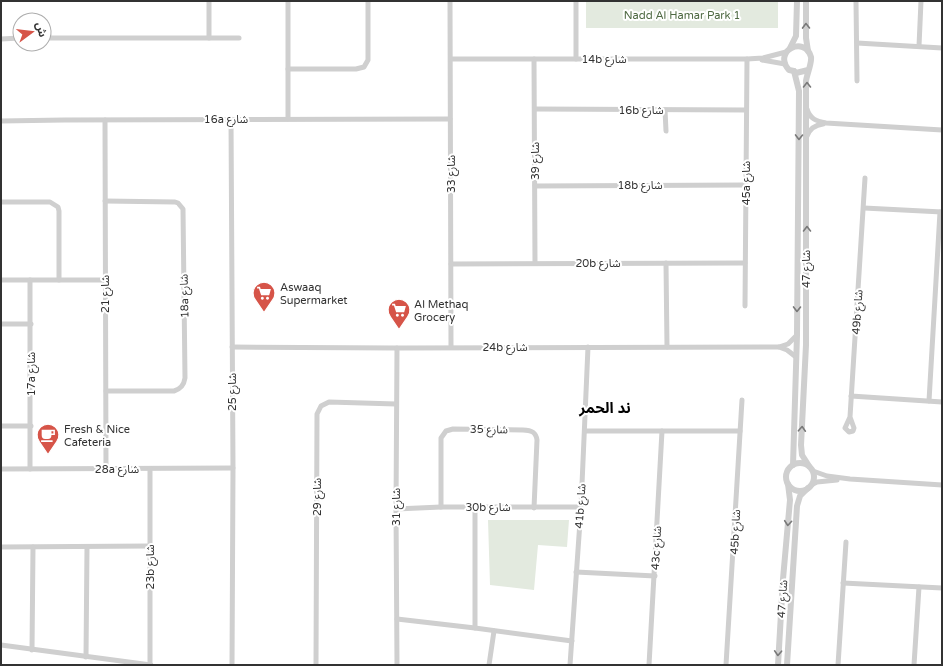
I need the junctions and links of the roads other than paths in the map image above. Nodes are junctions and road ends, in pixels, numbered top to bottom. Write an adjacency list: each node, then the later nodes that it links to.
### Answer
1 (209, 1): 12 (street)
2 (288, 1): 26 (street)
3 (368, 1): 26 (street)
4 (450, 1): 20 (street, شارع 33)
5 (576, 1): 23 (street)
6 (797, 1): 18 (street)
7 (806, 1): 19 (street, one-way to 7)
8 (856, 1): 15 (street)
9 (921, 1): 16 (street)
10 (12, 38): 14 (street)
11 (52, 38): 12 (street)
12 (209, 38): 13 (street)
13 (239, 38)
14 (1, 39)
15 (857, 43): 16 (street); 29 (street)
16 (919, 46): 17 (street)
17 (942, 48)
18 (788, 50): 19 (street); 21 (street, 14b شارع); 25 (street)
19 (808, 51): 27 (street)
20 (451, 59): 22 (street, 14b شارع); 36 (street, شارع 33)
21 (757, 59): 24 (street, 14b شارع); 25 (street, 14b شارع)
22 (534, 60): 23 (street, 14b شارع); 31 (street, شارع 39)
23 (576, 60): 24 (street, 14b شارع)
24 (747, 60): 33 (street, 45a شارع)
25 (785, 64): 28 (street)
26 (288, 69): 35 (street)
27 (808, 70): 28 (street); 30 (street, شارع 47, one-way to 27)
28 (794, 71): 61 (street, شارع 47, one-way to 61)
29 (857, 81)
30 (807, 109): 39 (street); 42 (street, شارع 47)
31 (535, 110): 32 (street, 16b شارع); 45 (street, شارع 39)
32 (665, 110): 33 (street, 16b شارع); 41 (street)
33 (746, 110): 44 (street, 45a شارع)
34 (231, 119): 35 (street, 16a شارع); 37 (street, 16a شارع); 66 (street, شارع 25)
35 (288, 119): 36 (street, 16a شارع)
36 (450, 119): 53 (street, شارع 33)
37 (105, 120): 38 (street, 16a شارع); 46 (street, شارع 21)
38 (1, 121)
39 (826, 123): 40 (street); 42 (street)
40 (942, 130)
41 (666, 131)
42 (807, 138): 82 (street, شارع 47, one-way to 42)
43 (865, 178): 48 (street, 49b شارع)
44 (745, 185): 45 (street, 18b شارع); 52 (street, 45a شارع)
45 (535, 186): 50 (street, شارع 39)
46 (105, 201): 57 (street, شارع 21); 69 (street, 18a شارع)
47 (1, 202): 56 (street)
48 (864, 208): 49 (street); 70 (street, 49b شارع)
49 (941, 212): 72 (street)
50 (535, 263): 51 (street, 20b شارع); 53 (street, 20b شارع)
51 (666, 263): 52 (street, 20b شارع); 64 (street)
52 (745, 263): 58 (street, 45a شارع)
53 (451, 264): 62 (street, شارع 33)
54 (1, 280): 55 (street)
55 (30, 280): 56 (street); 60 (street, 17a شارع)
56 (59, 280): 57 (street)
57 (105, 280): 69 (street, شارع 21)
58 (745, 306)
59 (1, 324): 60 (street)
60 (31, 324): 77 (street, 17a شارع)
61 (797, 335): 65 (street); 68 (street, شارع 47)
62 (451, 347): 63 (street, 24b شارع); 67 (street, 24b شارع)
63 (588, 347): 64 (street, 24b شارع); 78 (street, 41b شارع)
64 (667, 347): 65 (street, 24b شارع)
65 (779, 347): 68 (street)
66 (232, 348): 67 (street, 24b شارع); 83 (street, شارع 25)
67 (397, 348): 74 (street, شارع 31)
68 (796, 357): 81 (street, شارع 47)
69 (106, 391): 86 (street, شارع 21)
70 (851, 396): 72 (street); 75 (street, 49b شارع)
71 (742, 400): 80 (street, 45b شارع)
72 (929, 401): 73 (street)
73 (942, 402)
74 (396, 404): 97 (street, شارع 31); 117 (street, شارع 29)
75 (850, 417)
76 (1, 426): 77 (street)
77 (31, 426): 85 (street, 17a شارع)
78 (585, 431): 79 (street); 94 (street, 41b شارع)
79 (662, 431): 80 (street); 104 (street, 43c شارع)
80 (740, 431): 122 (street, 45b شارع)
81 (793, 465): 82 (street); 90 (street)
82 (809, 466): 88 (street)
83 (233, 468): 87 (street, 28a شارع); 116 (street, شارع 25)
84 (1, 469): 85 (street, 28a شارع)
85 (30, 469): 86 (street, 28a شارع)
86 (106, 469): 87 (street, 28a شارع)
87 (150, 469): 100 (street, 23b شارع)
88 (813, 471): 89 (street); 92 (street)
89 (850, 479): 91 (street); 92 (street)
90 (788, 484): 92 (street); 123 (street, شارع 47, one-way to 123)
91 (942, 485)
92 (810, 487): 124 (street, شارع 47)
93 (441, 507): 95 (street, 30b شارع); 96 (street, شارع 35); 97 (street, 30b شارع)
94 (580, 507): 96 (street, 30b شارع); 103 (street, 41b شارع)
95 (475, 508): 96 (street, 30b شارع); 109 (street)
96 (534, 508)
97 (396, 509): 108 (street, شارع 31)
98 (846, 542): 105 (street)
99 (87, 546): 100 (street); 102 (street); 114 (street)
100 (150, 546): 115 (street, 23b شارع)
101 (1, 547): 102 (street)
102 (32, 547): 113 (street)
103 (576, 572): 104 (street); 111 (street, 41b شارع)
104 (654, 576): 121 (street, 43c شارع)
105 (843, 583): 106 (street); 125 (street)
106 (919, 587): 107 (street); 126 (street)
107 (942, 588)
108 (397, 619): 109 (street); 118 (street, شارع 31)
109 (475, 628): 110 (street)
110 (494, 630): 111 (street); 119 (street)
111 (572, 641): 120 (street, 41b شارع)
112 (1, 645): 113 (street)
113 (32, 650): 114 (street)
114 (86, 657): 115 (street)
115 (150, 665)
116 (232, 665)
117 (316, 665)
118 (397, 665)
119 (489, 665)
120 (570, 665)
121 (649, 665)
122 (726, 665)
123 (778, 665)
124 (786, 665)
125 (838, 665)
126 (914, 665)

